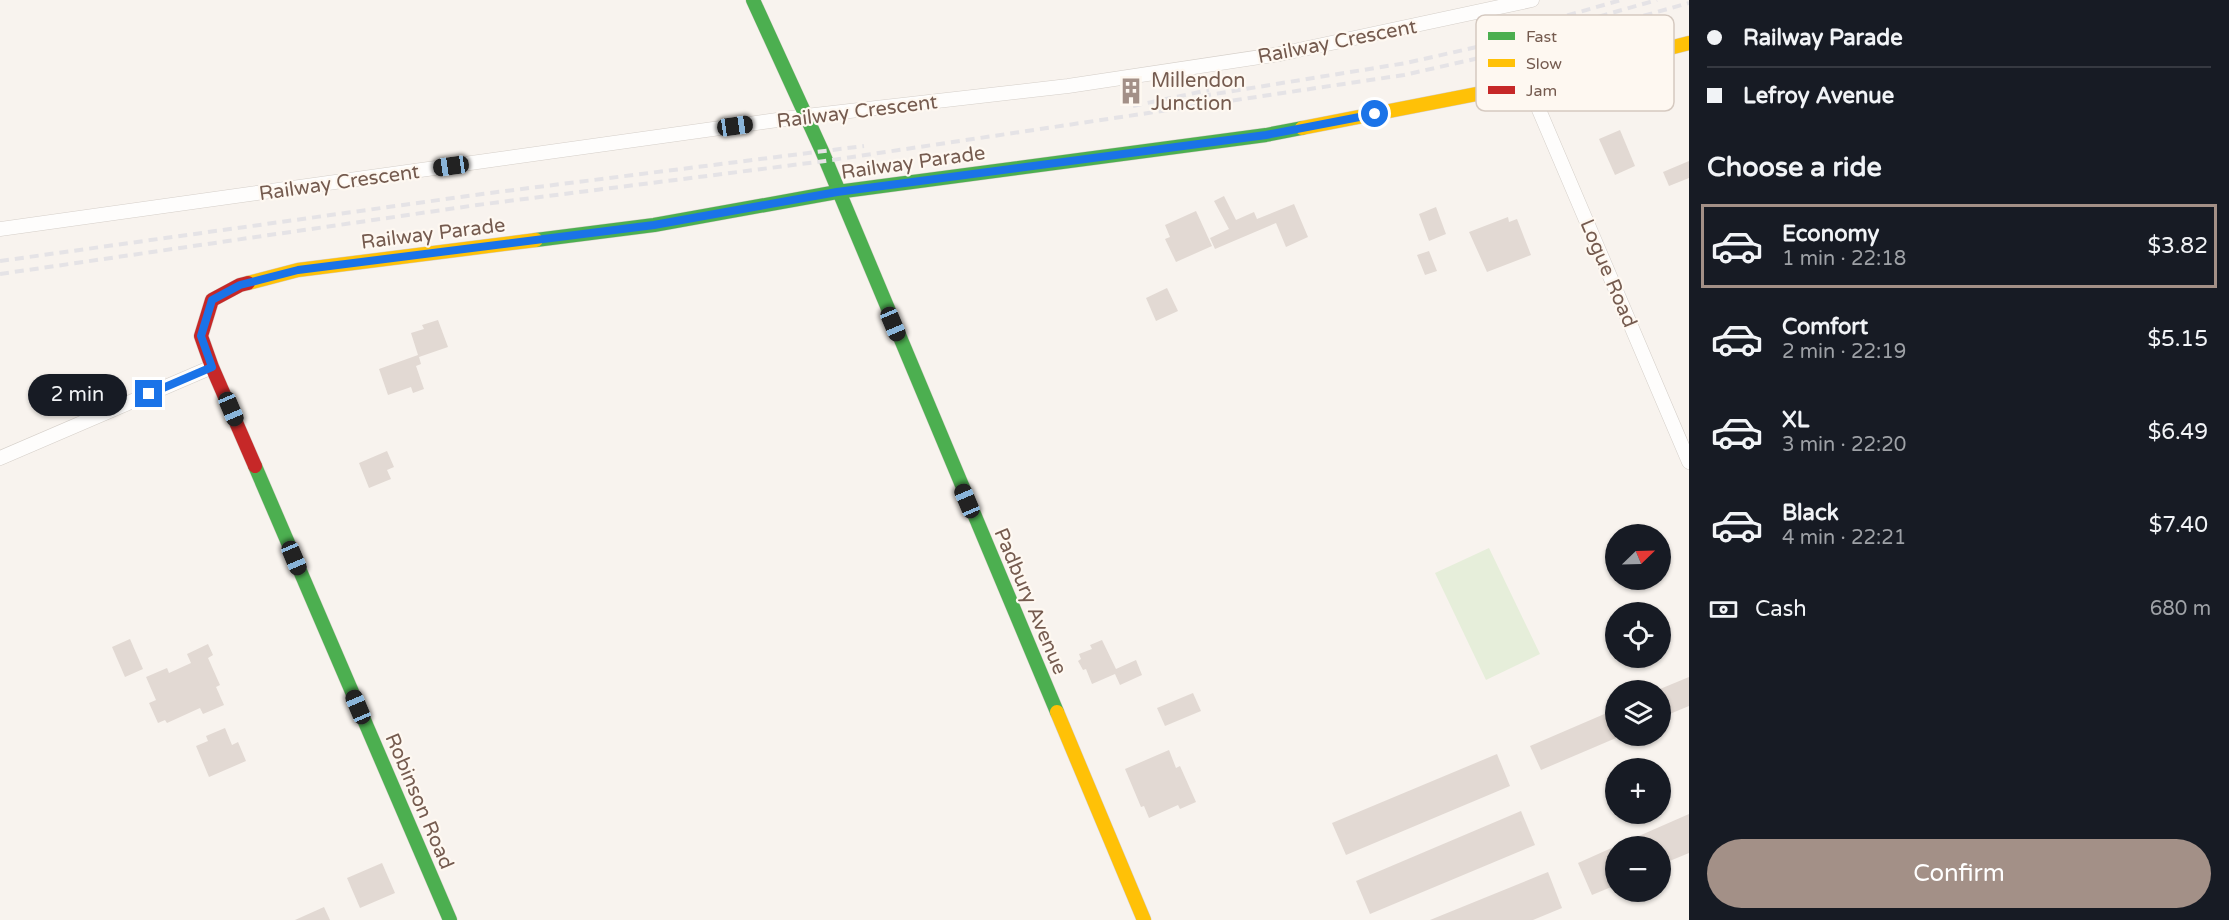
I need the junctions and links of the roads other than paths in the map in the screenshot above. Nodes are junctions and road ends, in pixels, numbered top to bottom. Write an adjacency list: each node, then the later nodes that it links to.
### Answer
1 (753, 0): 7 (street, Padbury Avenue)
2 (1532, 0): 7 (street, Railway Crescent)
3 (1689, 43): 4 (street, Railway Parade)
4 (1674, 47)
5 (1476, 94): 8 (street, Railway Parade)
6 (1540, 111): 12 (street, Logue Road)
7 (806, 116): 8 (street, Padbury Avenue); 9 (street, Railway Crescent)
8 (837, 192): 10 (street, Railway Parade); 14 (street, Padbury Avenue)
9 (0, 229)
10 (212, 367): 11 (street); 13 (street, Robinson Road)
11 (0, 458)
12 (1689, 462)
13 (450, 920)
14 (1144, 920)

